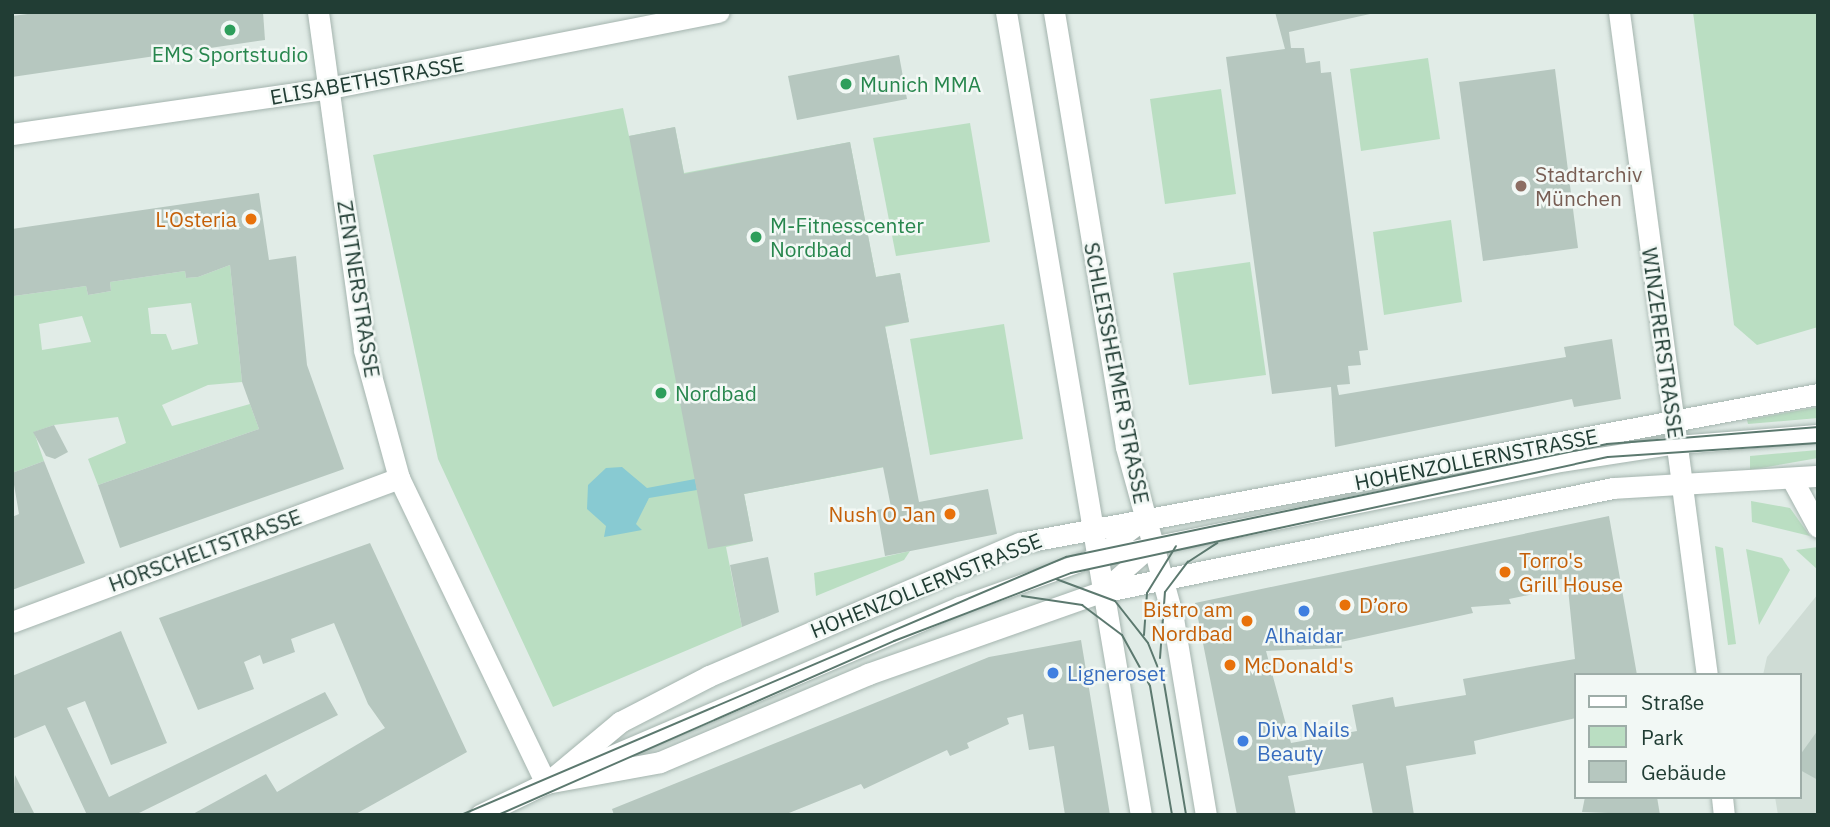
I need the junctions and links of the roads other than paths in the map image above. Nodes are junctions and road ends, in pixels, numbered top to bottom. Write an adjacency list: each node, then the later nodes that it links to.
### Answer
1 (318, 12): 6 (street, ZENTNERSTRASSE)
2 (719, 12): 6 (street, ELISABETHSTRASSE)
3 (1006, 12): 19 (street)
4 (1054, 12): 17 (street, SCHLEISSHEIMER STRASSE)
5 (1619, 12): 9 (street, WINZERERSTRASSE)
6 (326, 89): 7 (street, ELISABETHSTRASSE); 14 (street, ZENTNERSTRASSE)
7 (12, 134)
8 (1818, 394): 9 (street, HOHENZOLLERNSTRASSE)
9 (1674, 421): 10 (street, HOHENZOLLERNSTRASSE); 12 (street, WINZERERSTRASSE)
10 (1631, 429): 12 (lane); 17 (street, HOHENZOLLERNSTRASSE)
11 (1818, 434): 12 (lane)
12 (1677, 445): 16 (street, WINZERERSTRASSE); 20 (lane)
13 (1818, 476): 15 (street, HOHENZOLLERNSTRASSE)
14 (399, 478): 24 (street, HORSCHELTSTRASSE); 26 (street, ZENTNERSTRASSE)
15 (1793, 481): 16 (street, HOHENZOLLERNSTRASSE); 18 (street)
16 (1682, 486): 22 (street, HOHENZOLLERNSTRASSE); 25 (street, WINZERERSTRASSE)
17 (1145, 521): 19 (street, HOHENZOLLERNSTRASSE); 20 (street, SCHLEISSHEIMER STRASSE); 21 (lane)
18 (1818, 527)
19 (1088, 528): 21 (street); 26 (street, HOHENZOLLERNSTRASSE)
20 (1153, 546): 21 (lane); 22 (street, SCHLEISSHEIMER STRASSE); 23 (lane)
21 (1094, 558): 23 (street); 26 (lane)
22 (1164, 580): 23 (street, HOHENZOLLERNSTRASSE); 29 (street, SCHLEISSHEIMER STRASSE)
23 (1101, 592): 26 (street, HOHENZOLLERNSTRASSE); 28 (street)
24 (12, 622)
25 (1707, 673)
26 (546, 783): 27 (street, HOHENZOLLERNSTRASSE)
27 (480, 815)
28 (1141, 815)
29 (1206, 815)

